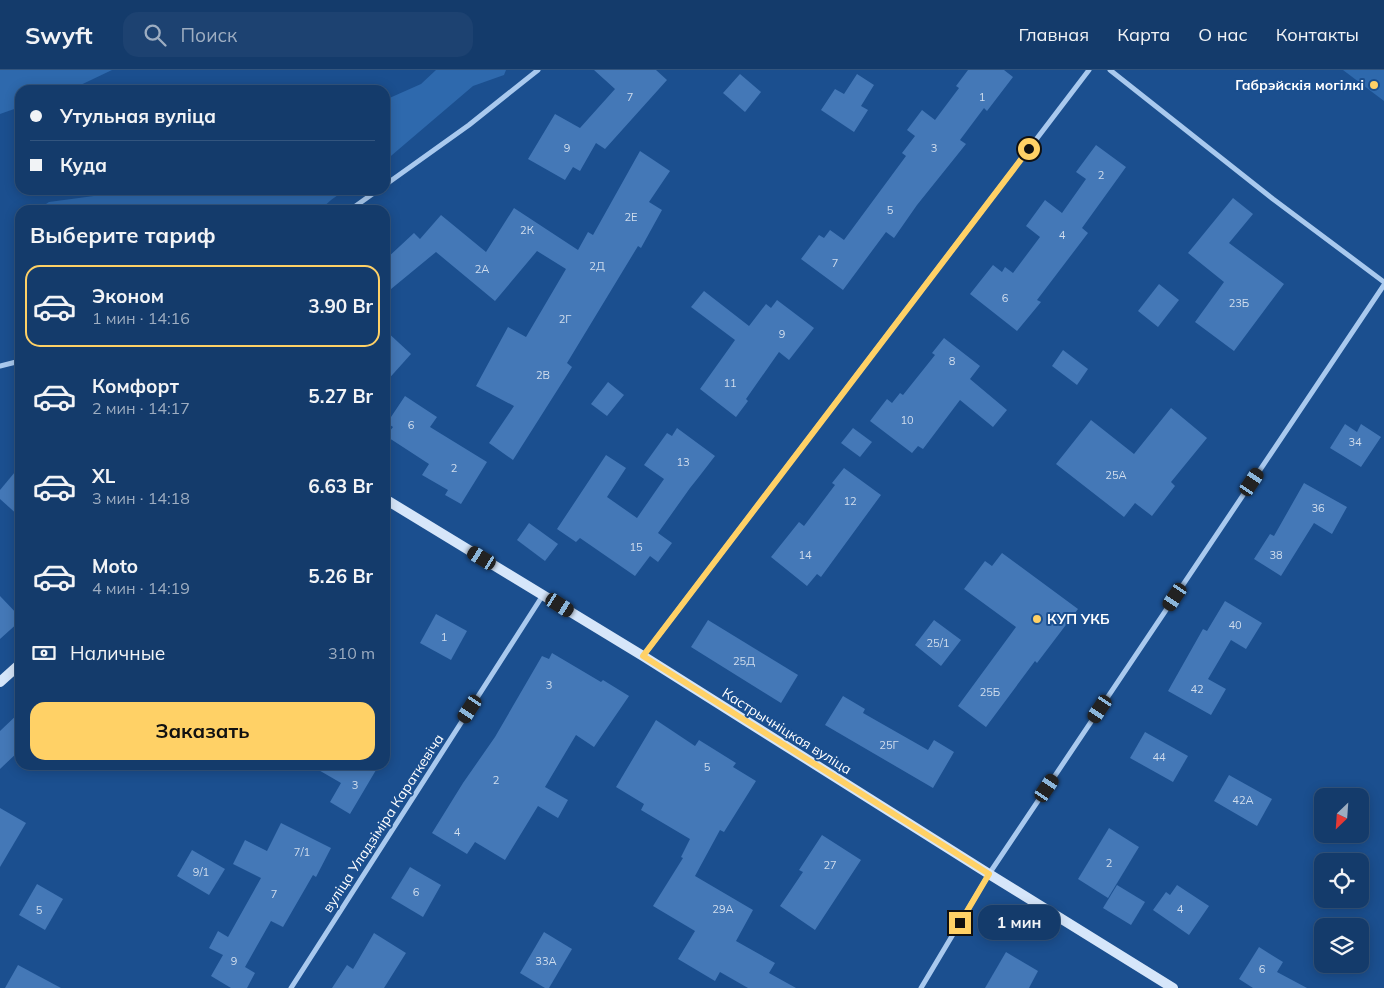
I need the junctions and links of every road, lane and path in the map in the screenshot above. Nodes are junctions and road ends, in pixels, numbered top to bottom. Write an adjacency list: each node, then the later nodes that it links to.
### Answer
1 (538, 70): 4 (street)
2 (1090, 70): 12 (street)
3 (1110, 70): 7 (street)
4 (390, 181)
5 (371, 195): 6 (street)
6 (357, 205)
7 (1384, 284): 15 (street)
8 (15, 362): 9 (street)
9 (0, 366)
10 (390, 502): 11 (main road, Кастрычніцкая вуліца)
11 (544, 595): 12 (main road, Кастрычніцкая вуліца); 16 (street, вуліца Уладзіміра Караткевіча)
12 (643, 656): 15 (main road, Кастрычніцкая вуліца)
13 (15, 668): 14 (main road)
14 (0, 682)
15 (989, 874): 17 (street); 18 (main road, Кастрычніцкая вуліца)
16 (291, 988)
17 (921, 988)
18 (1173, 988)

